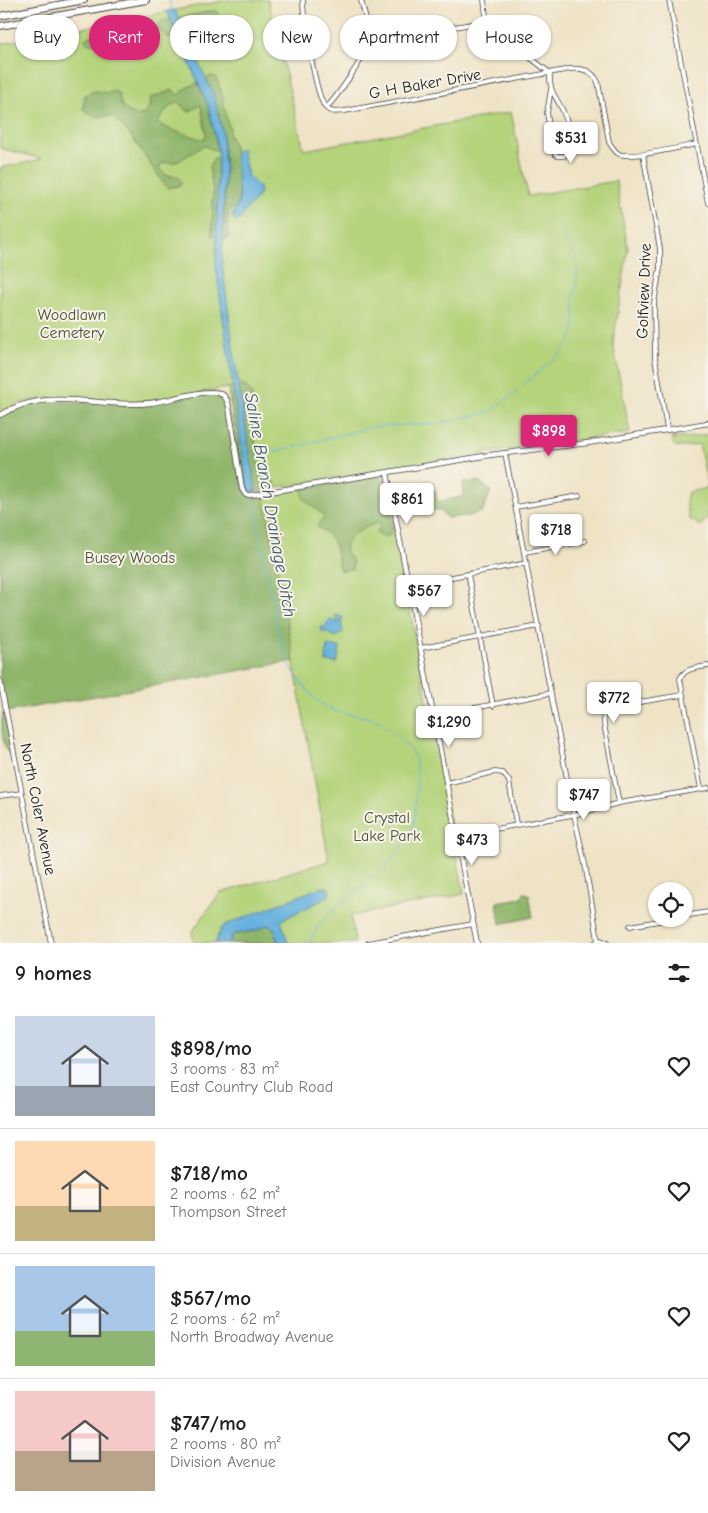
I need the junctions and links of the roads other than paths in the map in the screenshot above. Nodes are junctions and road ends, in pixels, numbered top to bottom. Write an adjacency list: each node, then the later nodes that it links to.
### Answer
1 (84, 0): 9 (highway)
2 (146, 0): 10 (highway)
3 (303, 0): 15 (street)
4 (361, 0): 7 (street)
5 (484, 0): 8 (street)
6 (669, 0): 16 (street)
7 (364, 15)
8 (486, 15)
9 (0, 16)
10 (0, 26)
11 (360, 60): 15 (street)
12 (532, 60): 13 (street)
13 (550, 74): 14 (street); 15 (street, G H Baker Drive); 17 (street, G H Baker Drive)
14 (551, 90): 14 (street)
15 (326, 108)
16 (697, 144): 17 (street, G H Baker Drive); 18 (street)
17 (643, 154): 21 (street, Golfview Drive)
18 (708, 203)
19 (0, 414): 23 (street)
20 (708, 423): 21 (street)
21 (667, 429): 22 (street)
22 (505, 452): 23 (street); 25 (street)
23 (387, 473): 30 (street)
24 (579, 496): 25 (street)
25 (516, 507): 27 (street)
26 (585, 541): 27 (street)
27 (525, 552): 28 (street)
28 (527, 563): 29 (street); 31 (street)
29 (468, 574): 30 (street); 32 (street)
30 (408, 585): 33 (street)
31 (539, 626): 32 (street); 36 (street)
32 (480, 637): 33 (street); 38 (street)
33 (421, 648): 39 (street)
34 (708, 666): 37 (street)
35 (0, 680): 43 (street, North Coler Avenue)
36 (551, 693): 38 (street); 46 (street)
37 (682, 695): 42 (street); 45 (street)
38 (493, 706): 39 (street)
39 (434, 716): 40 (street)
40 (446, 783): 47 (street); 48 (street)
41 (708, 788): 42 (street)
42 (701, 789): 45 (street)
43 (22, 792): 44 (street); 55 (street, North Coler Avenue)
44 (0, 796)
45 (619, 803): 46 (street)
46 (574, 814): 47 (street); 54 (street)
47 (516, 824): 48 (street)
48 (457, 836): 52 (street)
49 (708, 912): 50 (street)
50 (693, 914)
51 (648, 923): 53 (street)
52 (473, 924): 56 (street); 57 (street)
53 (630, 926)
54 (596, 942): 58 (street)
55 (51, 943)
56 (368, 943)
57 (477, 943)
58 (607, 943)

